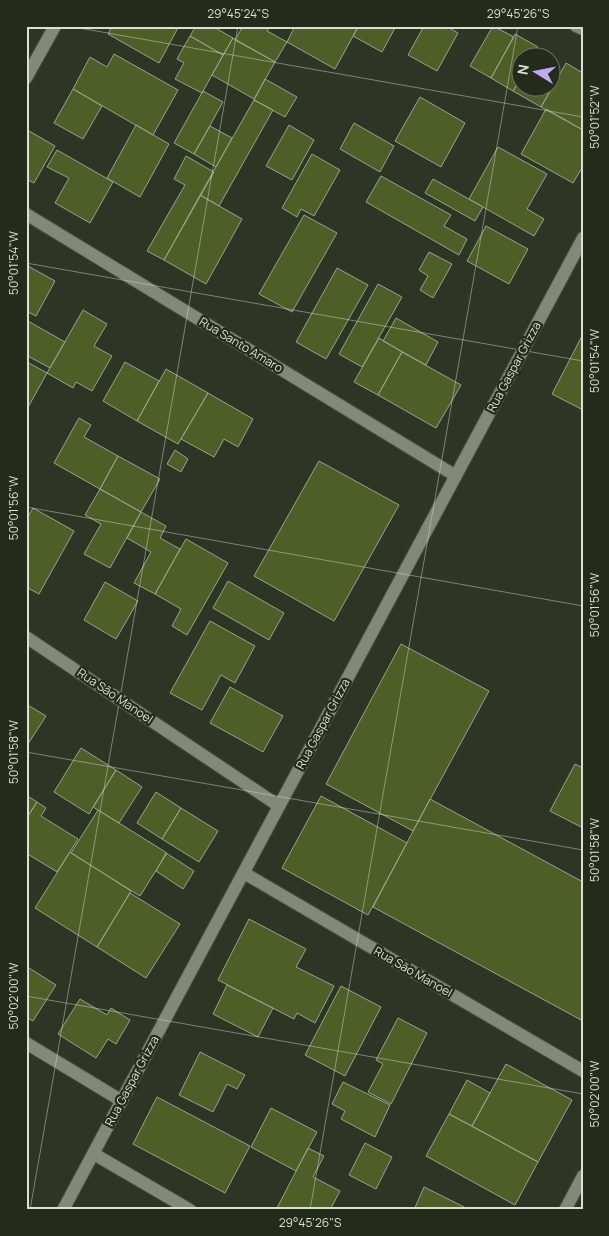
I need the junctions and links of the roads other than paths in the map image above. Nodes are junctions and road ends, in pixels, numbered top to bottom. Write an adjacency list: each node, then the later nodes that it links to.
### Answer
1 (54, 26): 4 (street)
2 (576, 26): 3 (street)
3 (583, 29)
4 (26, 78)
5 (26, 214): 7 (street, Rua Santo Amaro)
6 (583, 238): 7 (street, Rua Gaspar Grizza)
7 (456, 476): 9 (street, Rua Gaspar Grizza)
8 (26, 636): 9 (street, Rua São Manoel)
9 (280, 806): 10 (street, Rua Gaspar Grizza)
10 (244, 873): 12 (street, Rua São Manoel); 13 (street, Rua Gaspar Grizza)
11 (26, 1043): 13 (street)
12 (583, 1071)
13 (122, 1101): 14 (street, Rua Gaspar Grizza)
14 (94, 1154): 16 (street, Rua Gaspar Grizza); 17 (street)
15 (583, 1176): 18 (street)
16 (64, 1210)
17 (190, 1210)
18 (565, 1210)

